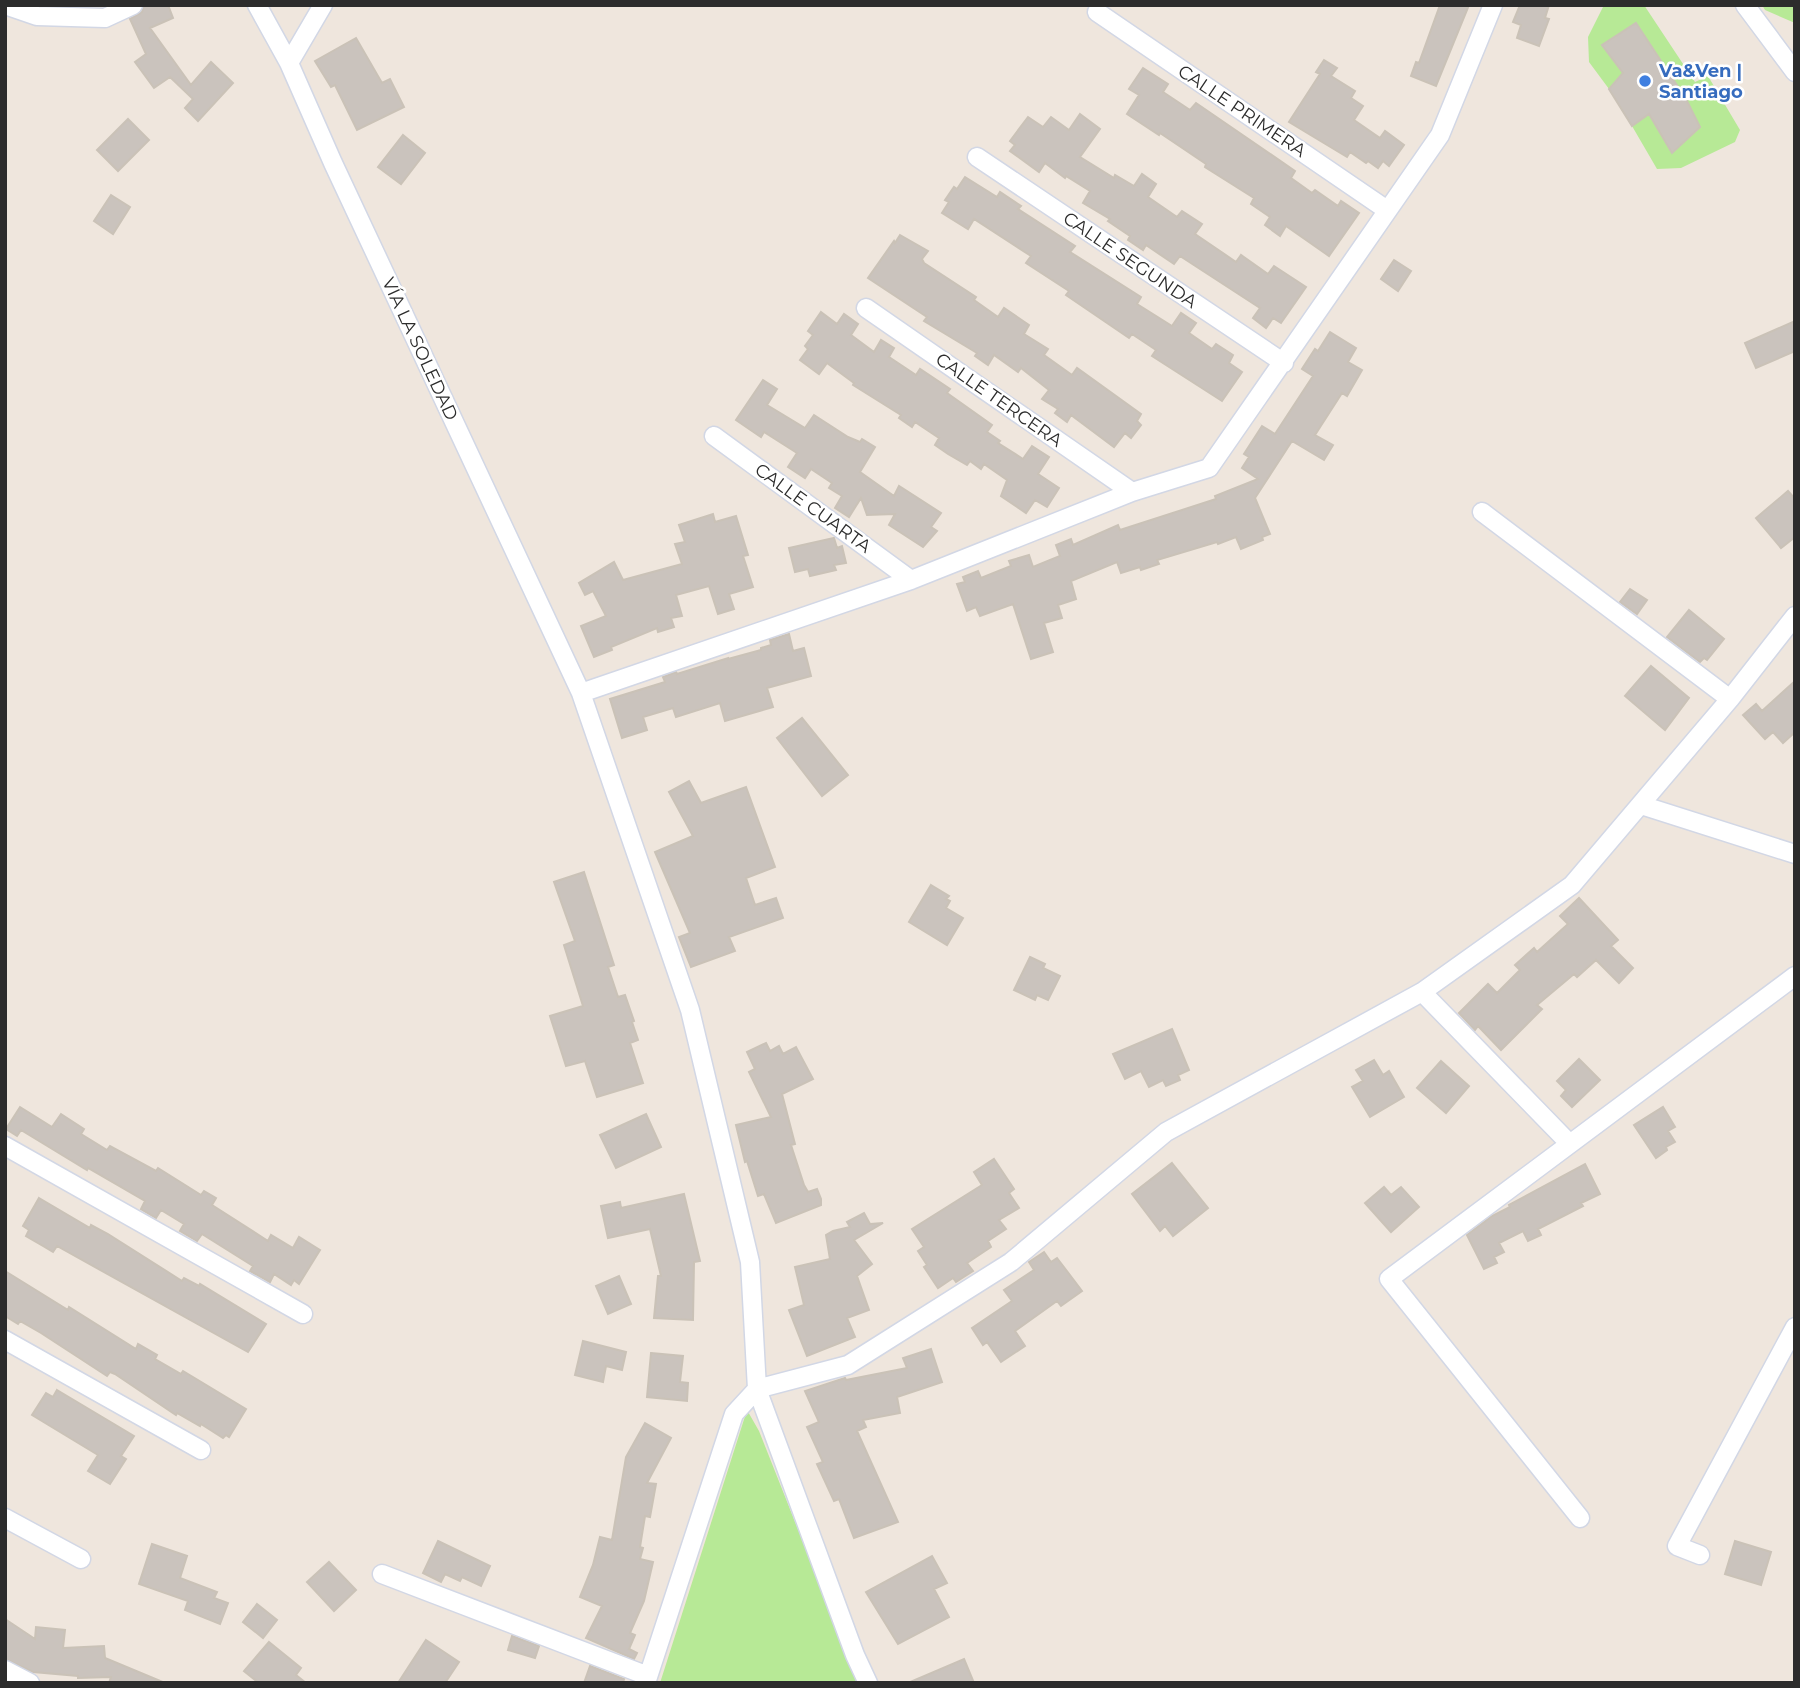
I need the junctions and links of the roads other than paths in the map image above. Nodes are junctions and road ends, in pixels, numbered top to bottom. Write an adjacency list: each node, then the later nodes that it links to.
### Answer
1 (5, 5): 2 (street)
2 (133, 5)
3 (257, 5): 8 (street, VÍA LA SOLEDAD)
4 (323, 5): 8 (street)
5 (1493, 5): 11 (street)
6 (1745, 5): 9 (street)
7 (1097, 12): 11 (street, CALLE PRIMERA)
8 (289, 63): 19 (street, VÍA LA SOLEDAD)
9 (1795, 72)
10 (977, 157): 13 (street, CALLE SEGUNDA)
11 (1387, 210): 13 (street)
12 (866, 308): 15 (street, CALLE TERCERA)
13 (1283, 363): 15 (street)
14 (714, 436): 17 (street, CALLE CUARTA)
15 (1132, 492): 17 (street)
16 (1482, 512): 20 (street)
17 (911, 580): 19 (street)
18 (1795, 616): 20 (street)
19 (582, 693): 30 (street, VÍA LA SOLEDAD)
20 (1730, 699): 21 (street)
21 (1641, 804): 22 (street); 24 (street)
22 (1795, 854)
23 (1795, 976): 25 (street)
24 (1422, 992): 25 (street); 30 (street)
25 (1570, 1144): 33 (street)
26 (5, 1146): 27 (street)
27 (303, 1314)
28 (1795, 1327): 34 (street)
29 (5, 1340): 31 (street)
30 (757, 1389): 38 (street); 40 (street, VÍA LA SOLEDAD)
31 (201, 1450)
32 (5, 1518): 35 (street)
33 (1580, 1518)
34 (1700, 1555)
35 (81, 1559)
36 (382, 1574): 38 (street)
37 (5, 1670): 39 (street)
38 (647, 1679)
39 (30, 1683)
40 (868, 1683)

